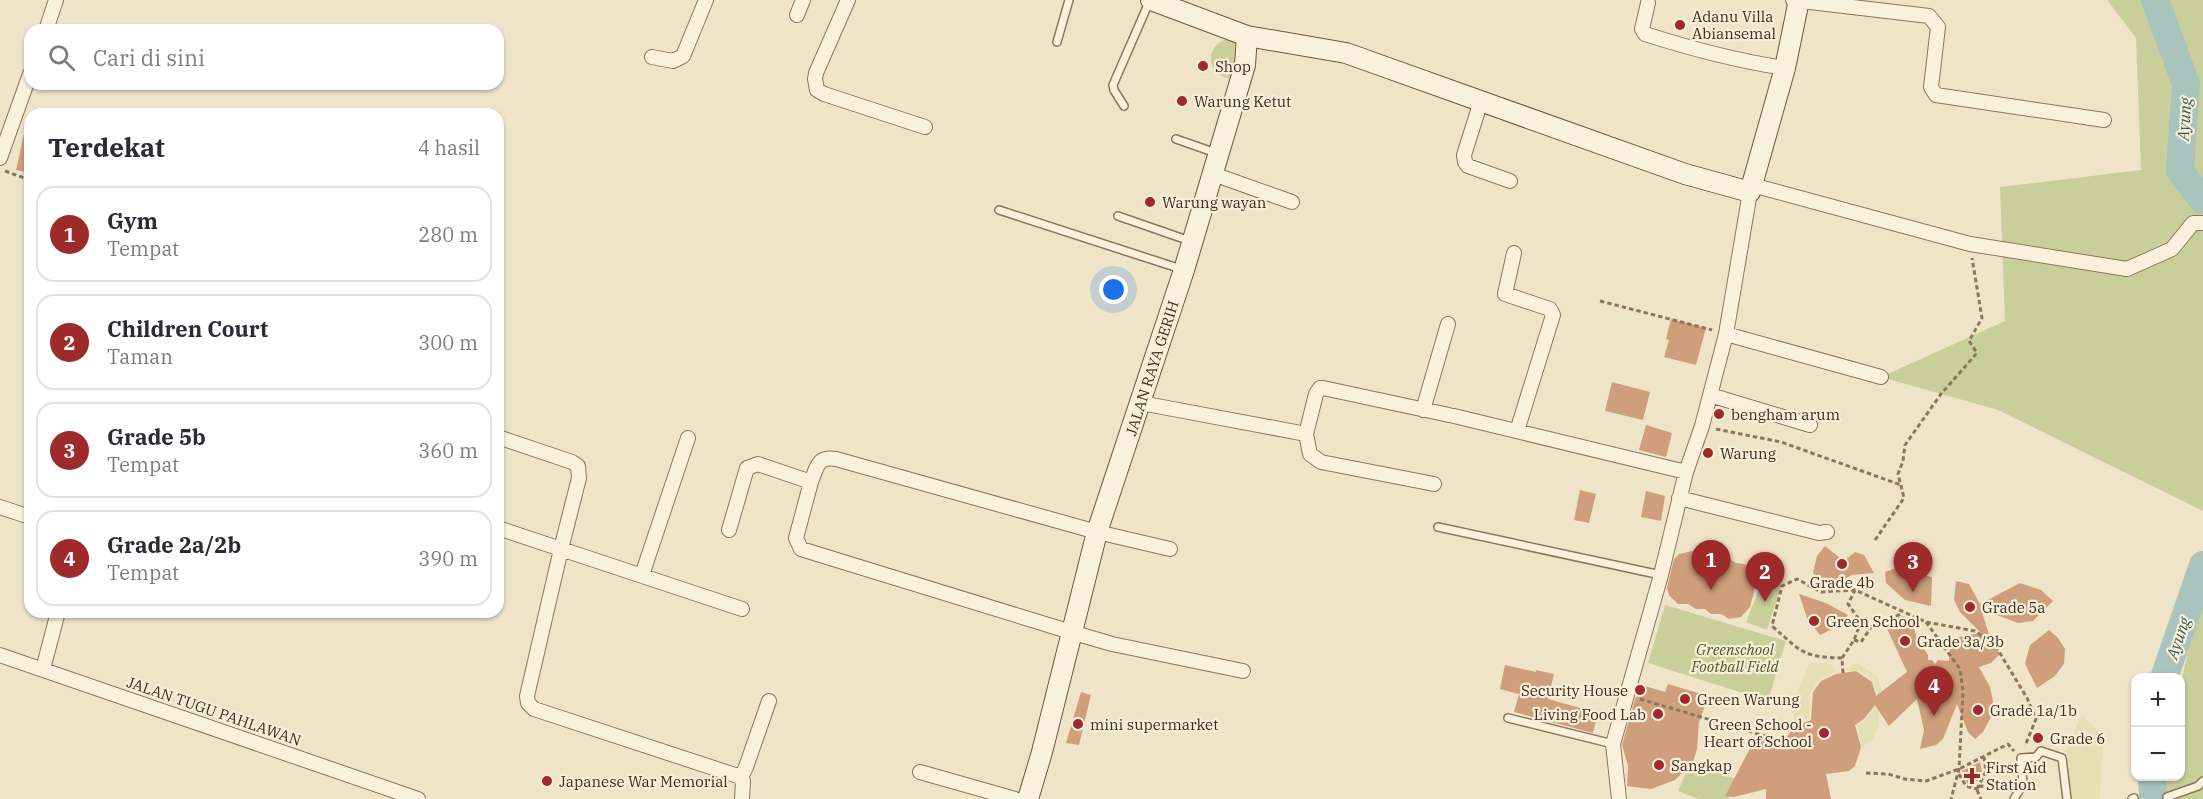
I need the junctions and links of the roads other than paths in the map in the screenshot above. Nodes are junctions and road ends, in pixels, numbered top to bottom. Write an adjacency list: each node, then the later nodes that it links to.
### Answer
1 (56, 0): 11 (street)
2 (803, 0): 10 (street)
3 (848, 0): 20 (street)
4 (1069, 0): 13 (lane)
5 (1150, 0): 9 (street); 18 (lane)
6 (704, 1): 14 (street)
7 (1797, 1): 15 (street); 19 (street)
8 (1648, 3): 15 (street)
9 (1177, 4): 12 (street)
10 (797, 15)
11 (48, 24)
12 (1247, 36): 17 (street); 22 (street, JALAN RAYA GERIH)
13 (1057, 42)
14 (652, 57)
15 (1785, 68): 26 (street)
16 (24, 90): 23 (street)
17 (1481, 101): 25 (street); 26 (street)
18 (1125, 106)
19 (2104, 120)
20 (925, 127)
21 (1176, 139): 22 (lane)
22 (1218, 154): 24 (street, JALAN RAYA GERIH)
23 (0, 158)
24 (1213, 174): 27 (street); 31 (street, JALAN RAYA GERIH)
25 (1510, 181)
26 (1751, 189): 30 (street); 35 (street)
27 (1292, 202)
28 (999, 210): 33 (lane)
29 (1118, 216): 31 (lane)
30 (2198, 223)
31 (1192, 242): 33 (street, JALAN RAYA GERIH)
32 (1514, 253): 41 (street)
33 (1184, 270): 38 (street, JALAN RAYA GERIH)
34 (1448, 324): 39 (street)
35 (1726, 334): 36 (street); 37 (street)
36 (1881, 377)
37 (1710, 395): 40 (street); 45 (street)
38 (1141, 404): 42 (street); 54 (street, JALAN RAYA GERIH)
39 (1423, 410): 41 (street); 42 (street)
40 (1810, 425)
41 (1517, 431): 45 (street)
42 (1306, 434): 47 (street)
43 (688, 438): 58 (street)
44 (504, 439): 56 (street)
45 (1686, 472): 48 (street)
46 (811, 482): 53 (street); 54 (street); 62 (street)
47 (1434, 484)
48 (1679, 498): 55 (street); 59 (street)
49 (0, 507): 50 (street)
50 (24, 515)
51 (1438, 527): 59 (lane)
52 (504, 530): 56 (street)
53 (729, 530)
54 (1097, 532): 57 (street); 62 (street, JALAN RAYA GERIH)
55 (1827, 532)
56 (561, 549): 58 (street); 70 (street)
57 (1170, 549)
58 (642, 575): 60 (street)
59 (1661, 575): 68 (street)
60 (742, 609)
61 (56, 618): 64 (street)
62 (1071, 633): 65 (street); 76 (street, JALAN RAYA GERIH)
63 (0, 655): 64 (street, JALAN TUGU PAHLAWAN)
64 (43, 669): 73 (street, JALAN TUGU PAHLAWAN)
65 (1244, 671)
66 (769, 701): 70 (street)
67 (1508, 718): 68 (lane)
68 (1613, 744): 77 (street)
69 (920, 772): 75 (street)
70 (741, 777): 74 (street)
71 (2203, 781): 72 (lane)
72 (2168, 797)
73 (417, 799)
74 (742, 799)
75 (1015, 799)
76 (1028, 799)
77 (1619, 799)
78 (2014, 799): 79 (lane)
79 (2067, 799)

